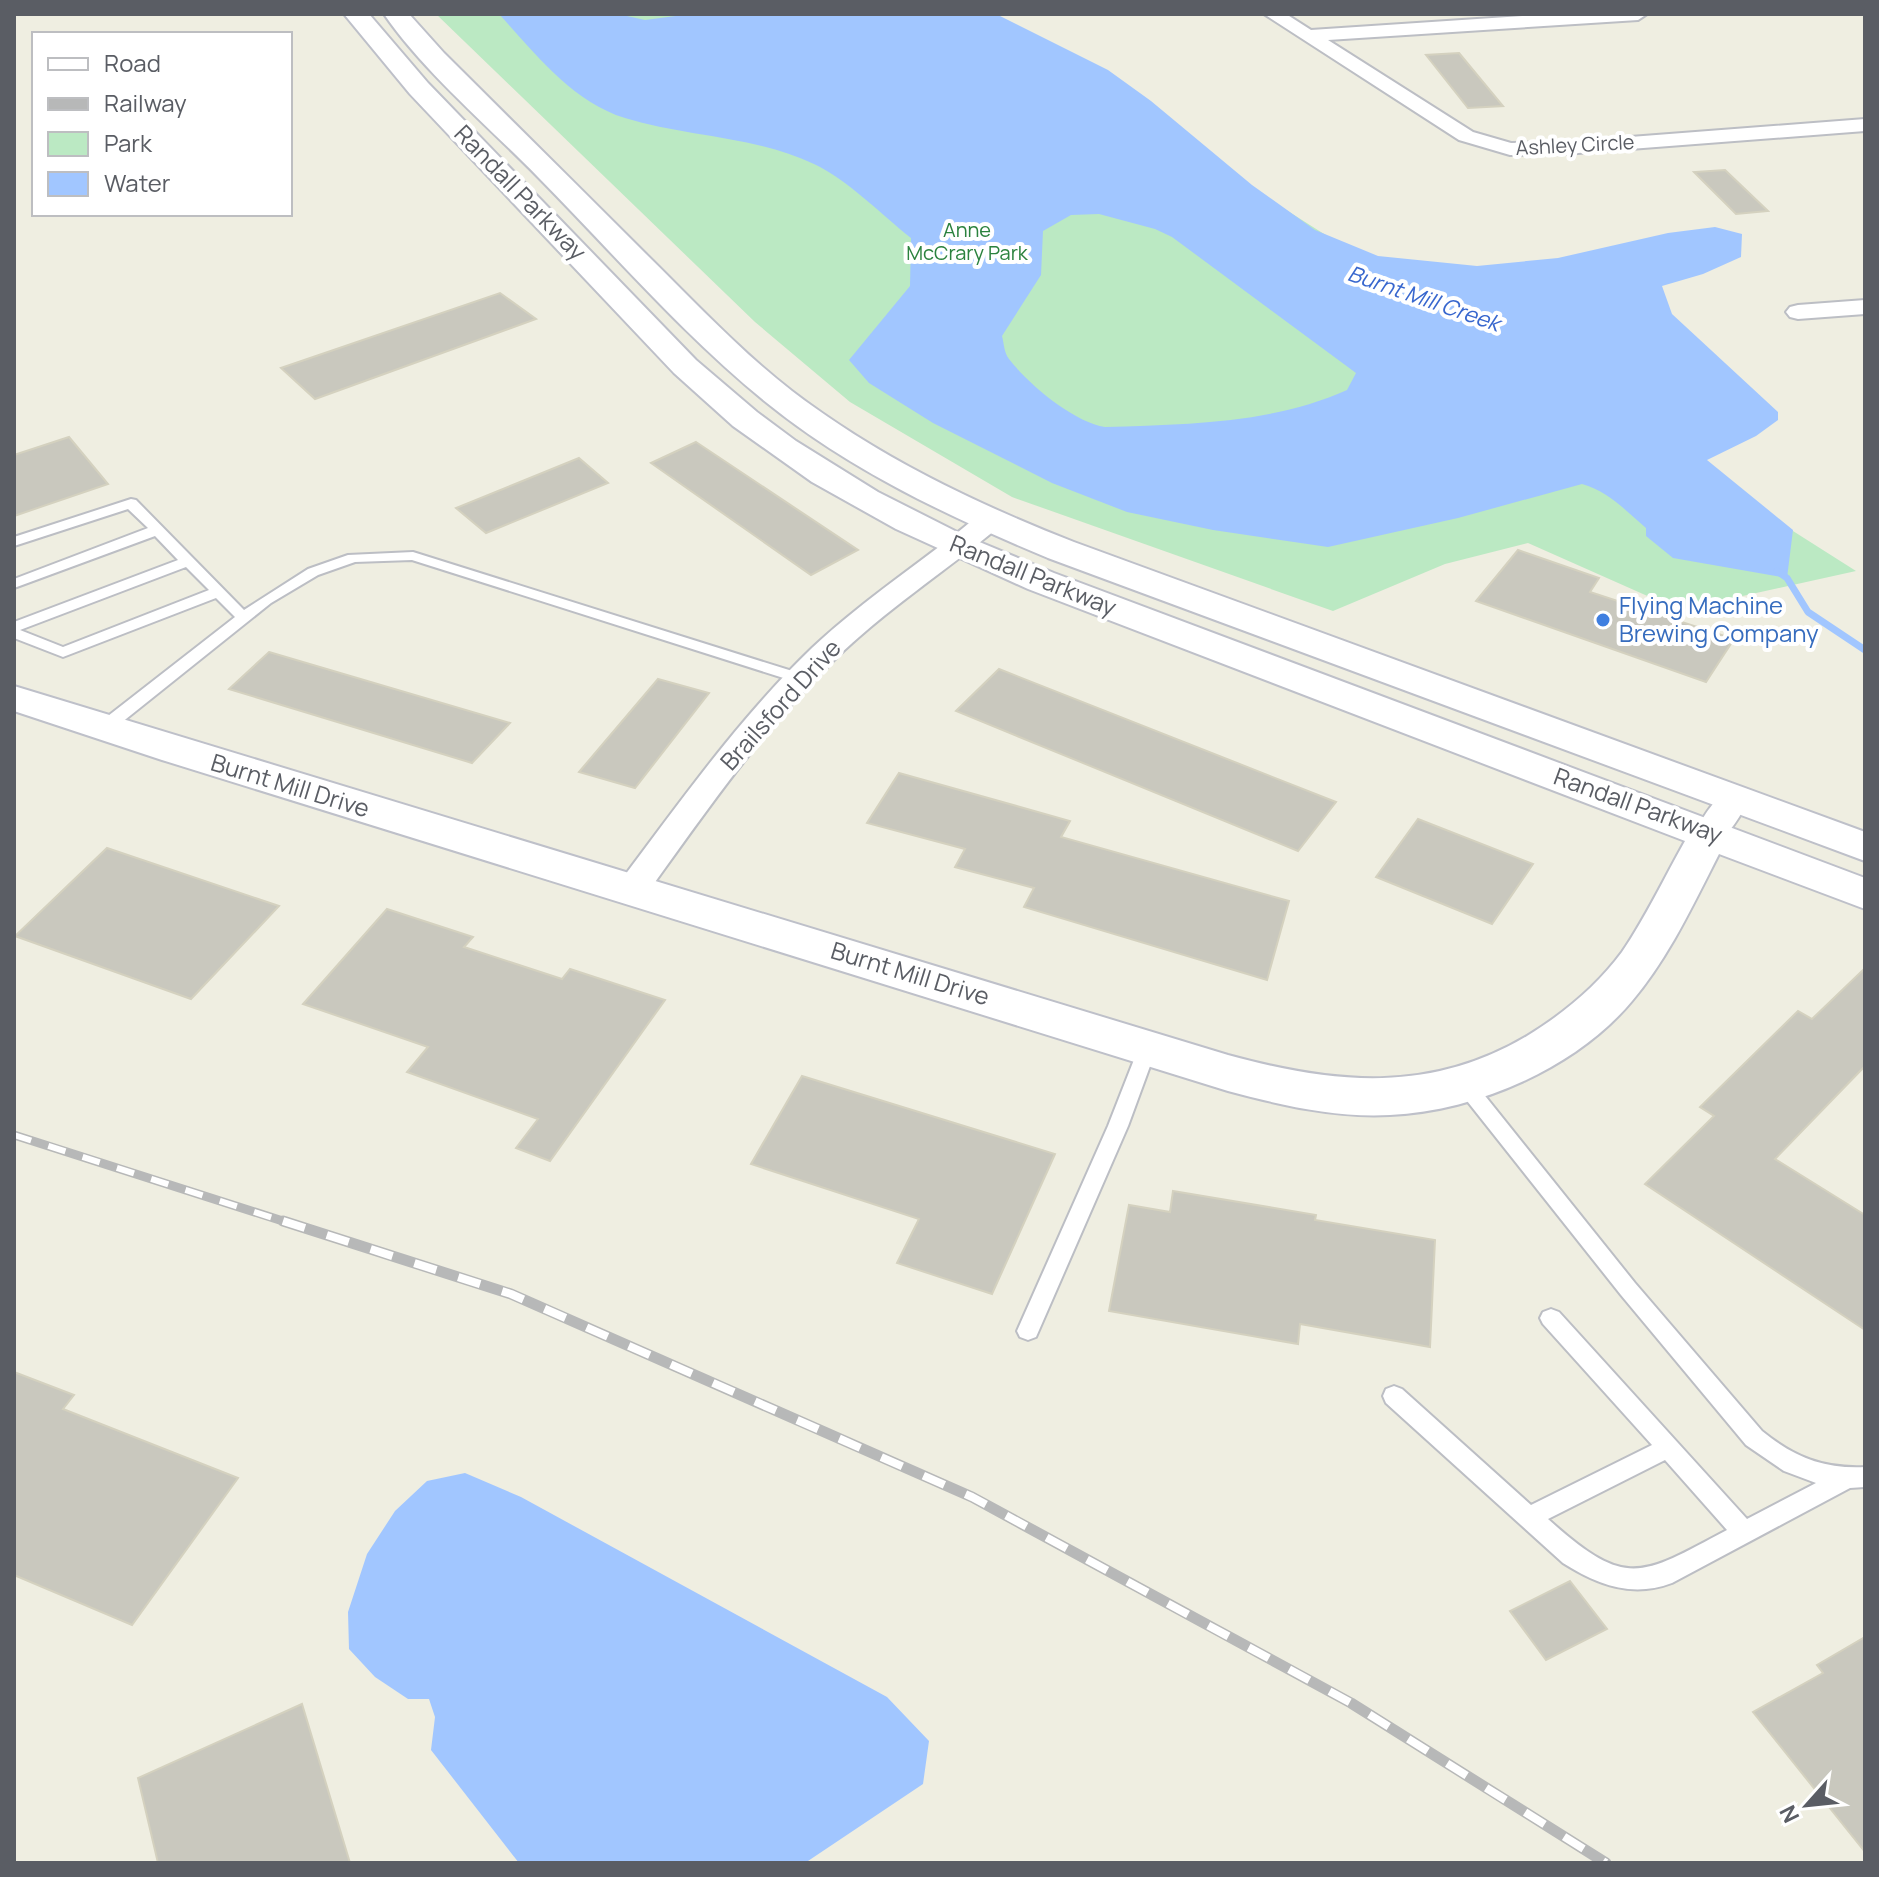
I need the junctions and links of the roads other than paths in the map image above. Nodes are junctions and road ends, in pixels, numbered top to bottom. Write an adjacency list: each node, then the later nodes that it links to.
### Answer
1 (356, 14): 12 (main road, Randall Parkway)
2 (396, 14): 9 (main road, Randall Parkway)
3 (1273, 14): 5 (street, Ashley Circle)
4 (1638, 14): 5 (street)
5 (1307, 36): 6 (street, Ashley Circle)
6 (1865, 125)
7 (1865, 307): 8 (street)
8 (1798, 312)
9 (989, 521): 12 (street, Brailsford Drive); 21 (main road, Randall Parkway)
10 (157, 530): 11 (lane); 13 (lane); 14 (lane)
11 (14, 542)
12 (958, 547): 18 (street, Brailsford Drive); 21 (main road, Randall Parkway)
13 (188, 561): 15 (lane); 17 (lane)
14 (14, 584)
15 (218, 592): 16 (lane); 17 (lane)
16 (244, 618): 18 (lane); 20 (lane)
17 (14, 630)
18 (799, 678): 23 (street, Brailsford Drive)
19 (14, 698): 20 (main road, Burnt Mill Drive)
20 (105, 727): 23 (main road, Burnt Mill Drive)
21 (1722, 816): 22 (main road, Randall Parkway); 24 (main road, Randall Parkway); 26 (main road, Burnt Mill Drive)
22 (1865, 847)
23 (631, 891): 25 (main road, Burnt Mill Drive)
24 (1865, 894)
25 (1148, 1047): 26 (main road, Burnt Mill Drive); 28 (lane)
26 (1463, 1082): 31 (lane)
27 (1551, 1318): 30 (lane)
28 (1028, 1331)
29 (1394, 1396): 32 (lane)
30 (1668, 1448): 32 (lane); 33 (lane)
31 (1855, 1478): 33 (lane)
32 (1530, 1517): 33 (lane)
33 (1744, 1532)

